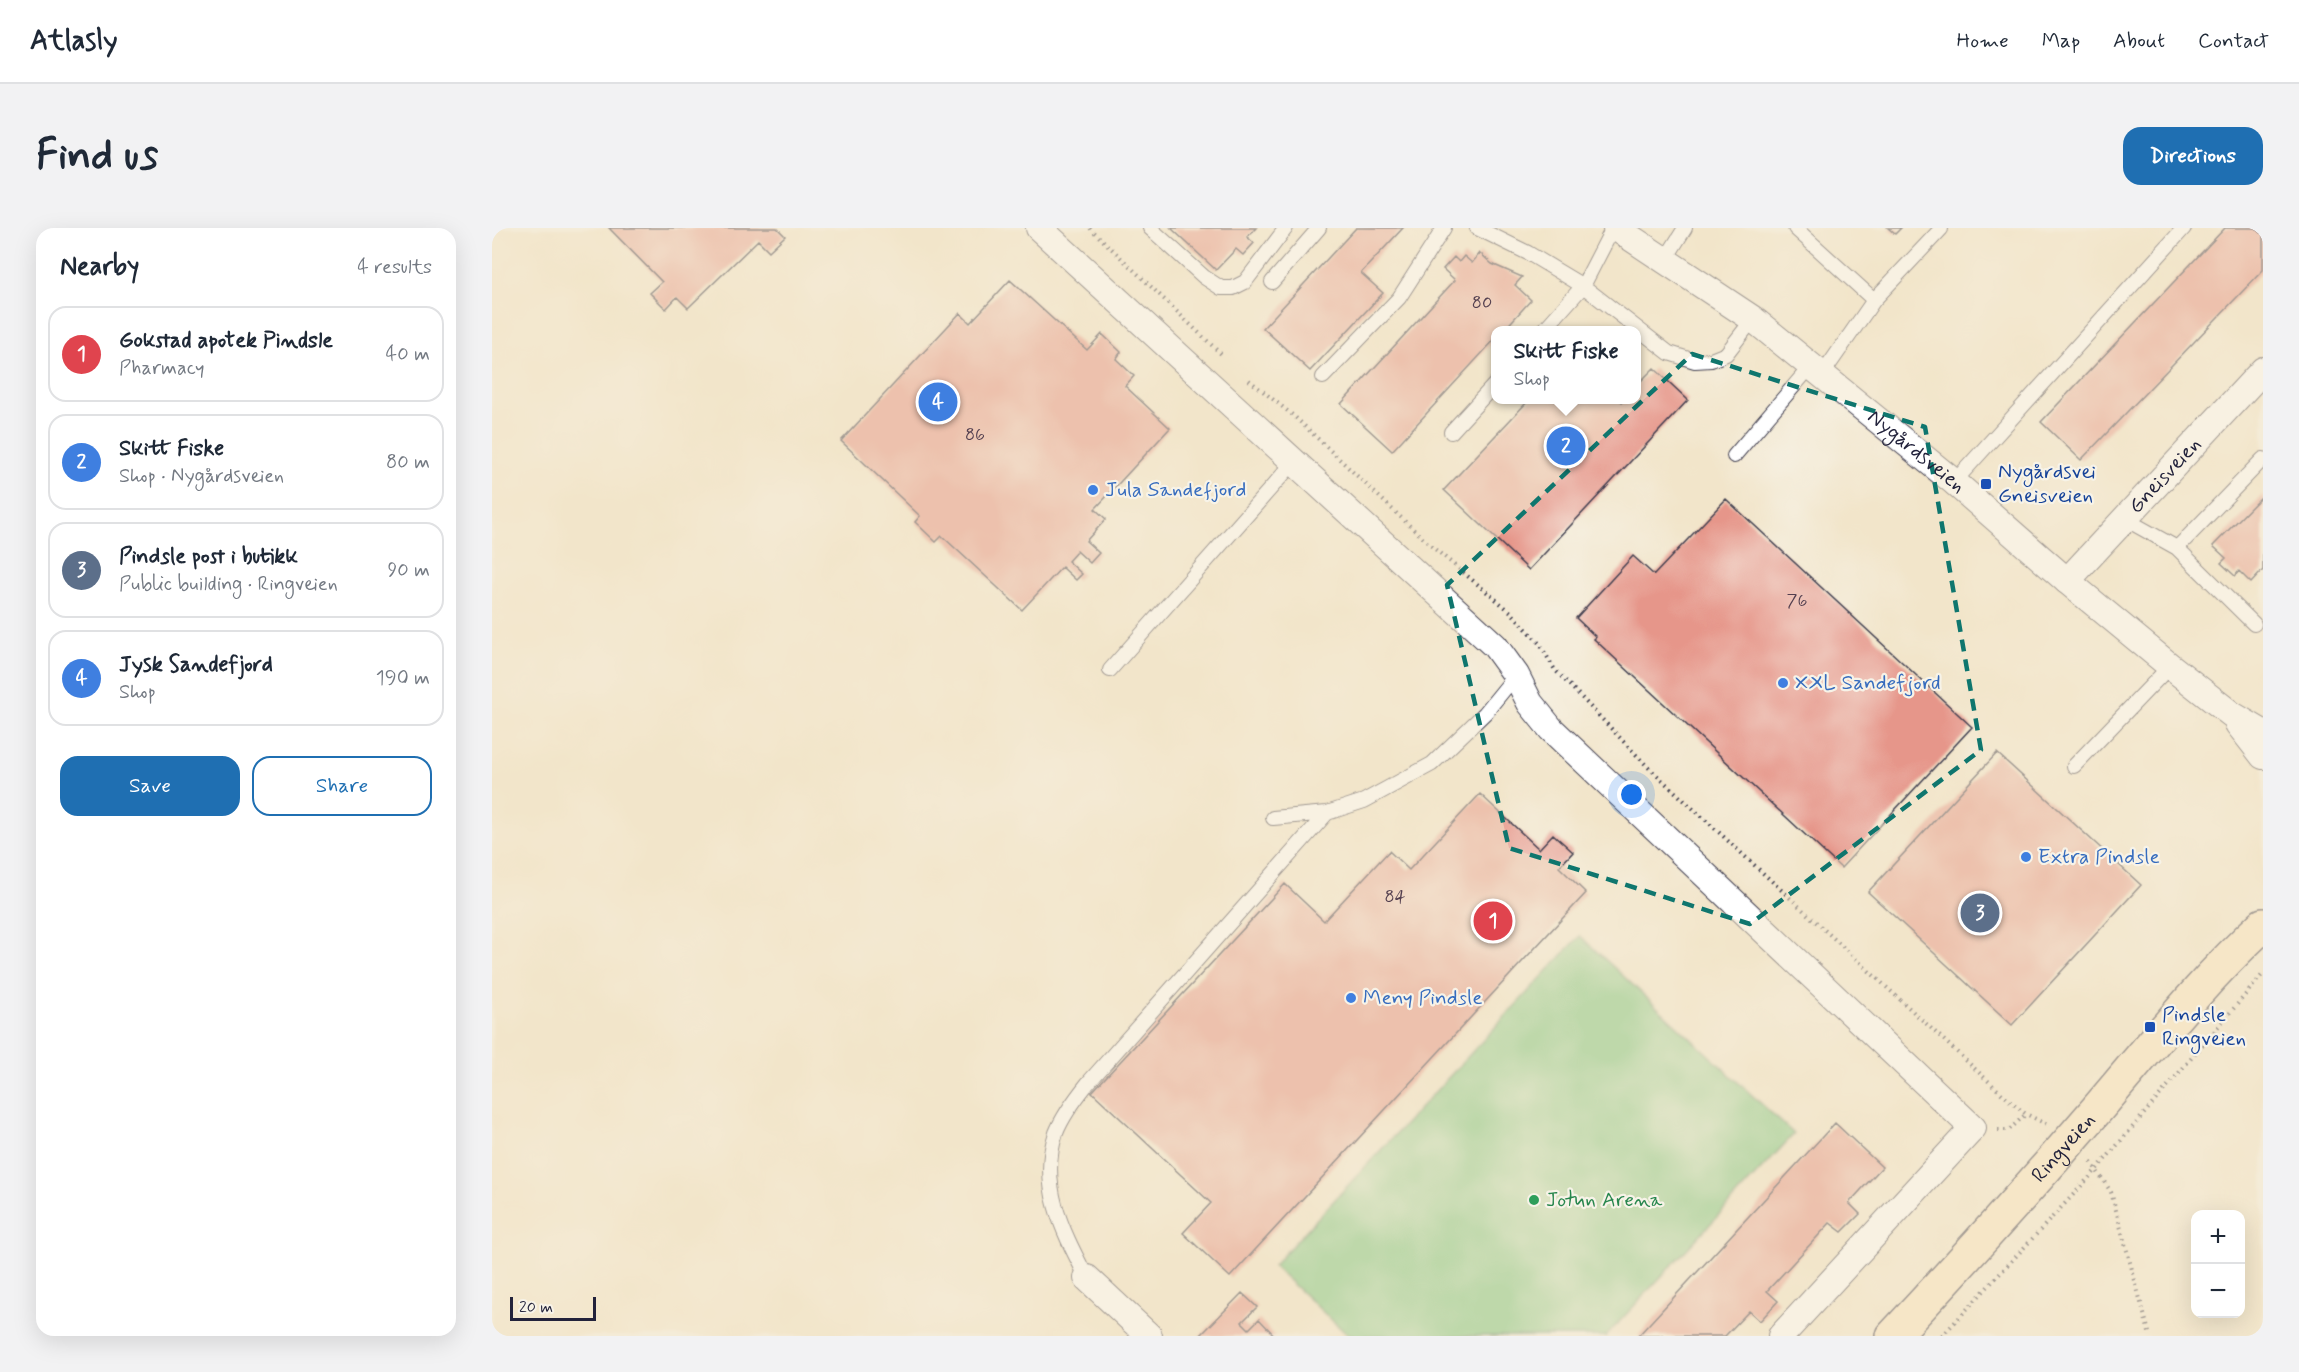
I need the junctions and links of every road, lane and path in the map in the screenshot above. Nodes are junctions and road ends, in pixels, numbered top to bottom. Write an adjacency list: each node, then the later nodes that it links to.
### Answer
1 (1039, 228): 30 (street)
2 (1090, 228): 21 (path)
3 (1150, 228): 4 (lane)
4 (1286, 228)
5 (1319, 228): 14 (lane)
6 (1444, 228): 25 (lane)
7 (1477, 228): 15 (lane)
8 (1615, 228): 13 (street, Nygårdsveien); 15 (lane)
9 (1685, 228): 13 (lane)
10 (1795, 228): 16 (lane)
11 (2184, 228): 31 (lane)
12 (1941, 229): 16 (lane)
13 (1665, 260): 17 (street, Nygårdsveien)
14 (1272, 282)
15 (1583, 286): 18 (lane); 19 (lane)
16 (1874, 300): 22 (lane)
17 (1753, 319): 20 (lane); 22 (street, Nygårdsveien)
18 (1547, 326)
19 (1634, 326)
20 (1641, 331)
21 (1225, 359)
22 (1816, 370): 28 (lane); 31 (street, Nygårdsveien)
23 (2263, 370): 32 (street, Gneisveien)
24 (1242, 375): 49 (path)
25 (1323, 377)
26 (1491, 388): 27 (lane)
27 (1451, 432)
28 (1734, 456)
29 (2263, 459): 33 (lane)
30 (1294, 462): 37 (lane); 38 (street)
31 (1954, 482): 34 (street, Nygårdsveien)
32 (2125, 519): 33 (lane); 34 (street, Gneisveien)
33 (2177, 548): 35 (lane)
34 (2067, 581): 36 (street, Nygårdsveien)
35 (2254, 624)
36 (2170, 666): 39 (street, Nygårdsveien); 42 (lane)
37 (1110, 669)
38 (1516, 675): 43 (lane); 54 (street)
39 (2231, 714): 40 (street, Nygårdsveien); 41 (street, Nygårdsveien)
40 (2263, 733)
41 (2263, 756)
42 (2074, 765)
43 (1327, 813): 44 (lane); 52 (lane)
44 (1273, 818)
45 (2263, 900): 47 (main road, Ringveien)
46 (2263, 925): 47 (main road, Ringveien)
47 (2228, 957): 55 (main road, Ringveien)
48 (2263, 974): 51 (path)
49 (2054, 1127)
50 (2086, 1156): 51 (path)
51 (2097, 1169): 56 (path); 57 (path)
52 (1087, 1278): 53 (street)
53 (1149, 1336)
54 (1781, 1336)
55 (1893, 1336)
56 (1942, 1336)
57 (2150, 1336)

